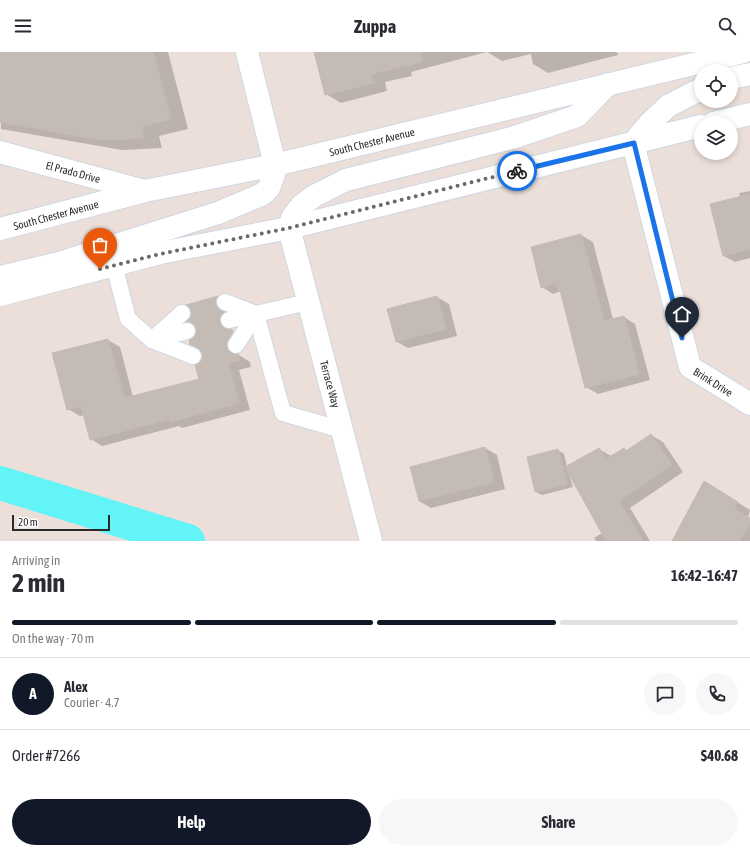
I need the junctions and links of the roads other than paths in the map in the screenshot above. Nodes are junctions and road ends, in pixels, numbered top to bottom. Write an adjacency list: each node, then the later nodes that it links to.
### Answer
1 (247, 52): 12 (main road)
2 (743, 52): 5 (main road, South Chester Avenue)
3 (750, 74): 4 (main road)
4 (738, 77)
5 (608, 84): 12 (main road, South Chester Avenue); 14 (main road)
6 (694, 93): 10 (main road)
7 (750, 114): 8 (main road)
8 (738, 117)
9 (694, 128): 10 (main road)
10 (634, 143): 14 (main road); 28 (main road, Brink Drive)
11 (0, 152): 13 (main road, El Prado Drive)
12 (275, 165): 13 (main road, South Chester Avenue); 17 (main road)
13 (145, 191): 15 (main road, South Chester Avenue)
14 (289, 228): 16 (main road); 20 (main road, Terrace Way)
15 (0, 229)
16 (114, 265): 18 (main road); 25 (lane)
17 (0, 277)
18 (0, 295)
19 (225, 302): 22 (lane)
20 (308, 302): 22 (lane); 29 (main road, Terrace Way)
21 (182, 313): 25 (lane)
22 (256, 314): 23 (lane); 26 (lane); 29 (lane)
23 (229, 320)
24 (187, 331): 25 (lane)
25 (152, 340): 27 (lane)
26 (236, 345)
27 (193, 356)
28 (750, 404)
29 (342, 430): 30 (main road, Terrace Way)
30 (371, 541)

